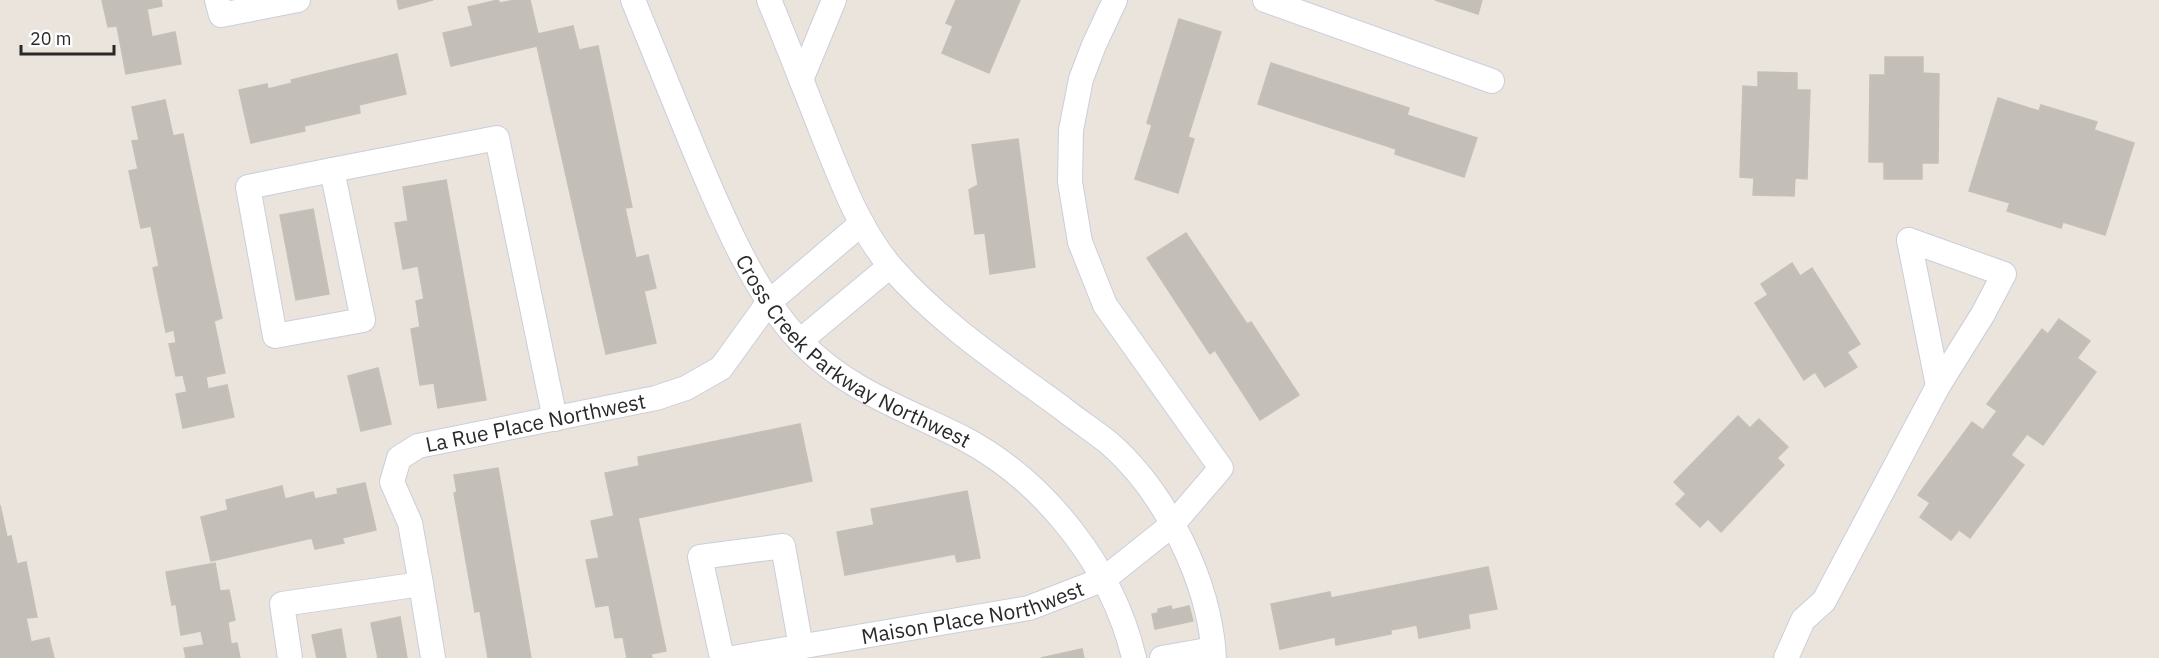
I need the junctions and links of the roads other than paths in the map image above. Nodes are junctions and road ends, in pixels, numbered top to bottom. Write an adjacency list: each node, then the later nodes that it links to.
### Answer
1 (217, 0): 2 (street)
2 (298, 0)
3 (633, 0): 13 (street, Cross Creek Parkway Northwest)
4 (769, 0): 8 (street)
5 (834, 0): 8 (street)
6 (1115, 0): 17 (street, Maison Place Northwest)
7 (1265, 0): 9 (street)
8 (801, 80): 11 (street)
9 (1492, 81)
10 (332, 170): 10 (street); 16 (street)
11 (862, 223): 12 (street); 13 (street, La Rue Place Northwest)
12 (890, 266): 14 (street); 17 (street)
13 (768, 303): 14 (street, Cross Creek Parkway Northwest); 16 (street, La Rue Place Northwest)
14 (800, 341): 18 (street, Cross Creek Parkway Northwest)
15 (1938, 386): 15 (street); 28 (street)
16 (555, 419): 19 (street, La Rue Place Northwest)
17 (1173, 524): 18 (street, Maison Place Northwest); 21 (street)
18 (1104, 579): 20 (street, Maison Place Northwest); 26 (street, Cross Creek Parkway Northwest)
19 (421, 584): 22 (street); 23 (street, La Rue Place Northwest)
20 (801, 647): 24 (street); 25 (street, Maison Place Northwest)
21 (1214, 653): 27 (street)
22 (290, 658)
23 (433, 658)
24 (722, 658)
25 (733, 658)
26 (1134, 658)
27 (1162, 658)
28 (1786, 658)

